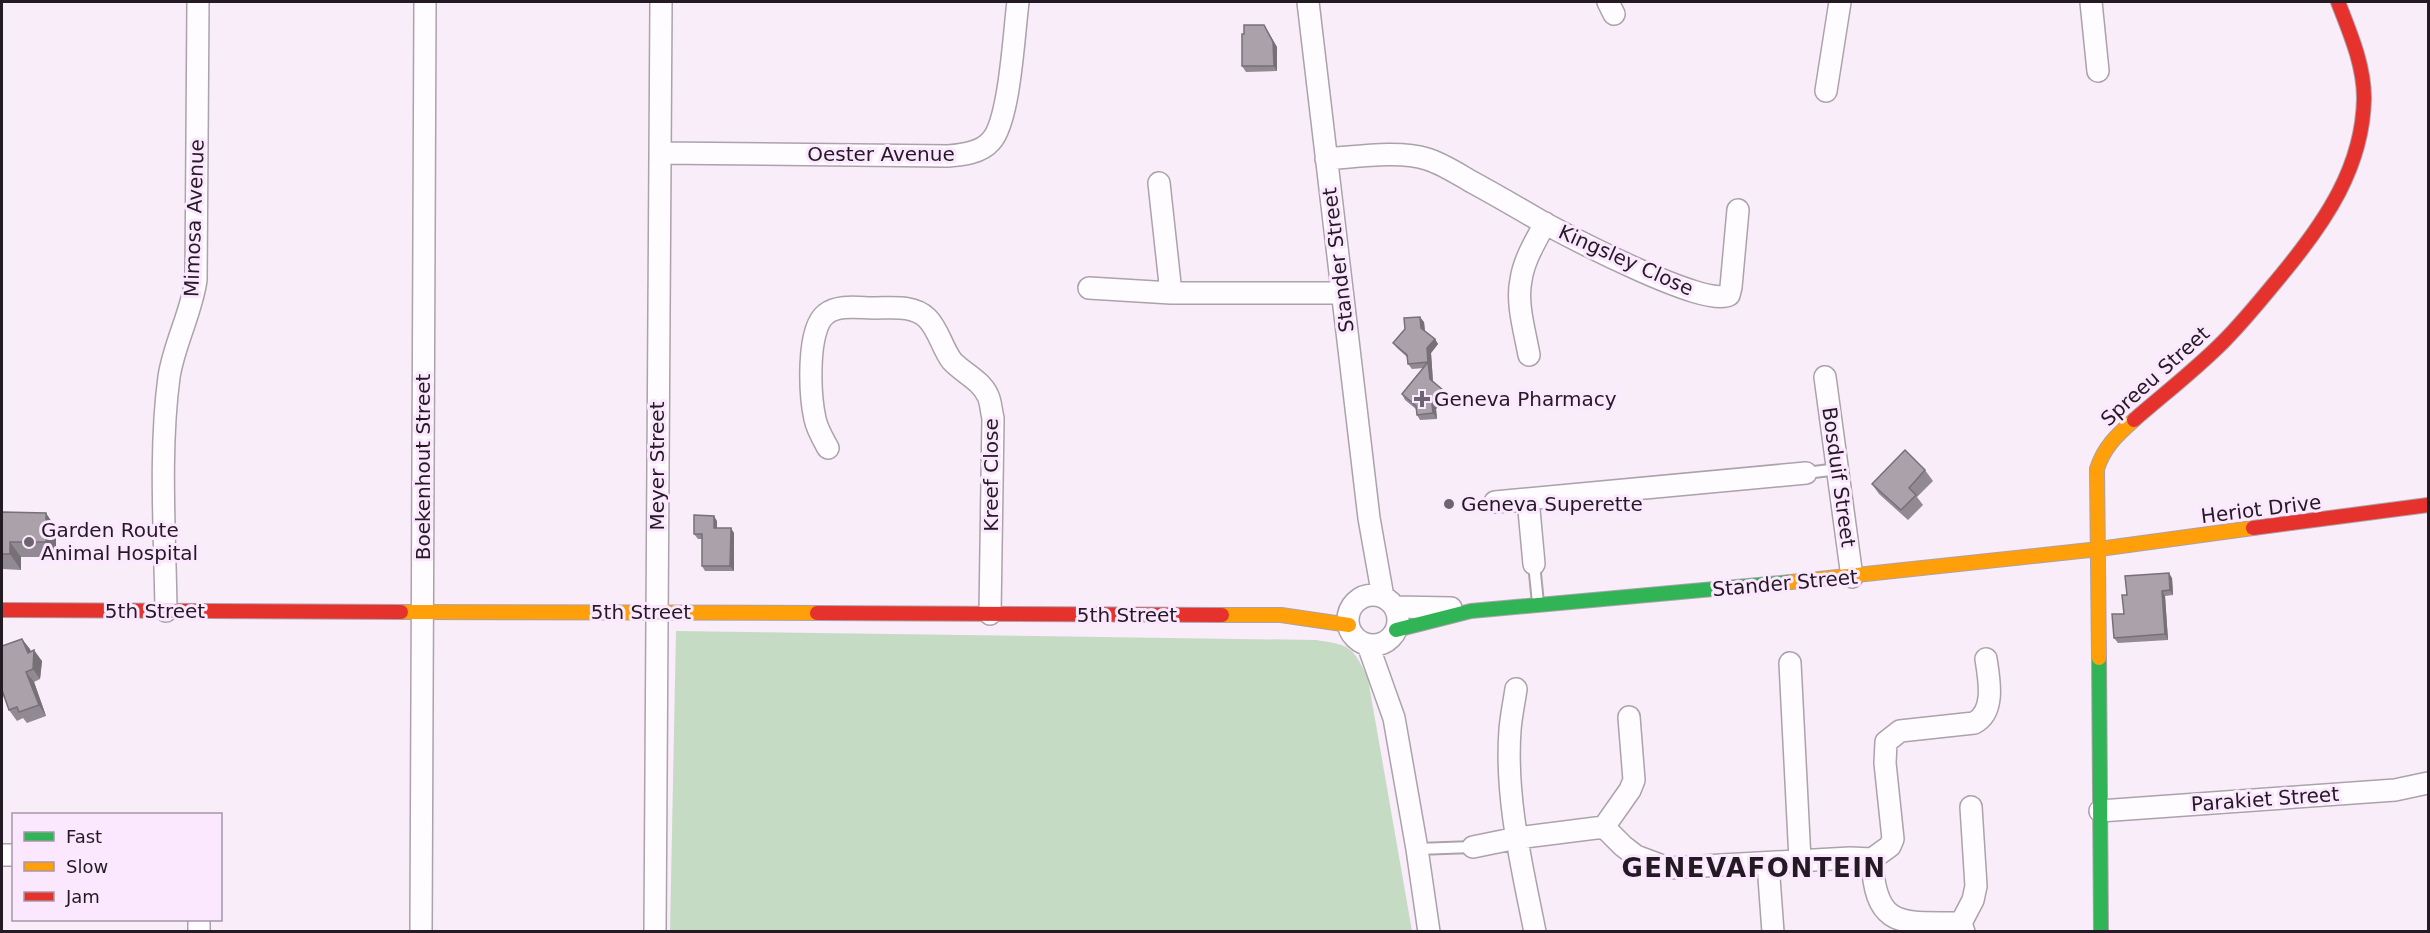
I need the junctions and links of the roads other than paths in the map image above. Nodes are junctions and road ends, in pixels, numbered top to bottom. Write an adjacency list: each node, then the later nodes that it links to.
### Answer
1 (198, 2): 33 (street, Mimosa Avenue)
2 (425, 2): 35 (street, Boekenhout Street)
3 (661, 2): 11 (street, Meyer Street)
4 (1018, 2): 11 (street, Oester Avenue)
5 (1308, 2): 12 (street, Stander Street)
6 (1840, 2): 10 (street)
7 (2091, 2): 9 (street)
8 (2338, 2): 27 (street, Spreeu Street)
9 (2098, 71)
10 (1826, 91)
11 (660, 153): 36 (street, Meyer Street)
12 (1326, 159): 15 (street, Kingsley Close); 18 (street, Stander Street)
13 (1159, 183): 17 (street)
14 (1737, 210): 15 (street, Kingsley Close)
15 (1545, 224): 19 (street, Kingsley Close)
16 (1089, 288): 17 (street)
17 (1171, 293): 18 (street)
18 (1342, 293): 31 (street, Stander Street)
19 (1529, 355)
20 (1825, 377): 22 (street, Bosduif Street)
21 (828, 448): 37 (street, Kreef Close)
22 (1838, 469): 23 (lane); 29 (street, Bosduif Street)
23 (1806, 472): 24 (street)
24 (1528, 499): 25 (street); 28 (street)
25 (1495, 502)
26 (2428, 505): 27 (street, Heriot Drive)
27 (2099, 549): 29 (street, Stander Street); 46 (street, Spreeu Street)
28 (1534, 564): 30 (lane)
29 (1852, 577): 30 (street, Stander Street)
30 (1538, 605): 34 (street, Stander Street)
31 (1369, 606): 34 (street, Stander Street); 38 (street, 5th Street); 39 (street); 39 (street)
32 (2, 609): 33 (street, 5th Street)
33 (166, 611): 35 (street, 5th Street)
34 (1471, 611): 39 (street, Stander Street)
35 (423, 612): 36 (street, 5th Street); 55 (street, Boekenhout Street)
36 (657, 612): 37 (street, 5th Street); 56 (street, Meyer Street)
37 (990, 614): 38 (street, 5th Street)
38 (1281, 615)
39 (1384, 638): 50 (street)
40 (1986, 659): 51 (street)
41 (1790, 663): 52 (street)
42 (1516, 689): 48 (street)
43 (1629, 717): 47 (street)
44 (2428, 783): 46 (street, Parakiet Street)
45 (1971, 807): 54 (street)
46 (2100, 811): 60 (street, Spreeu Street)
47 (1604, 827): 48 (street); 53 (street)
48 (1516, 838): 49 (street); 58 (street)
49 (1473, 847): 50 (lane)
50 (1417, 849): 57 (street)
51 (1872, 859): 52 (street); 54 (street)
52 (1800, 860): 53 (street)
53 (1768, 864): 59 (street)
54 (1962, 927)
55 (421, 932)
56 (655, 932)
57 (1429, 932)
58 (1535, 932)
59 (1773, 932)
60 (2101, 932)

